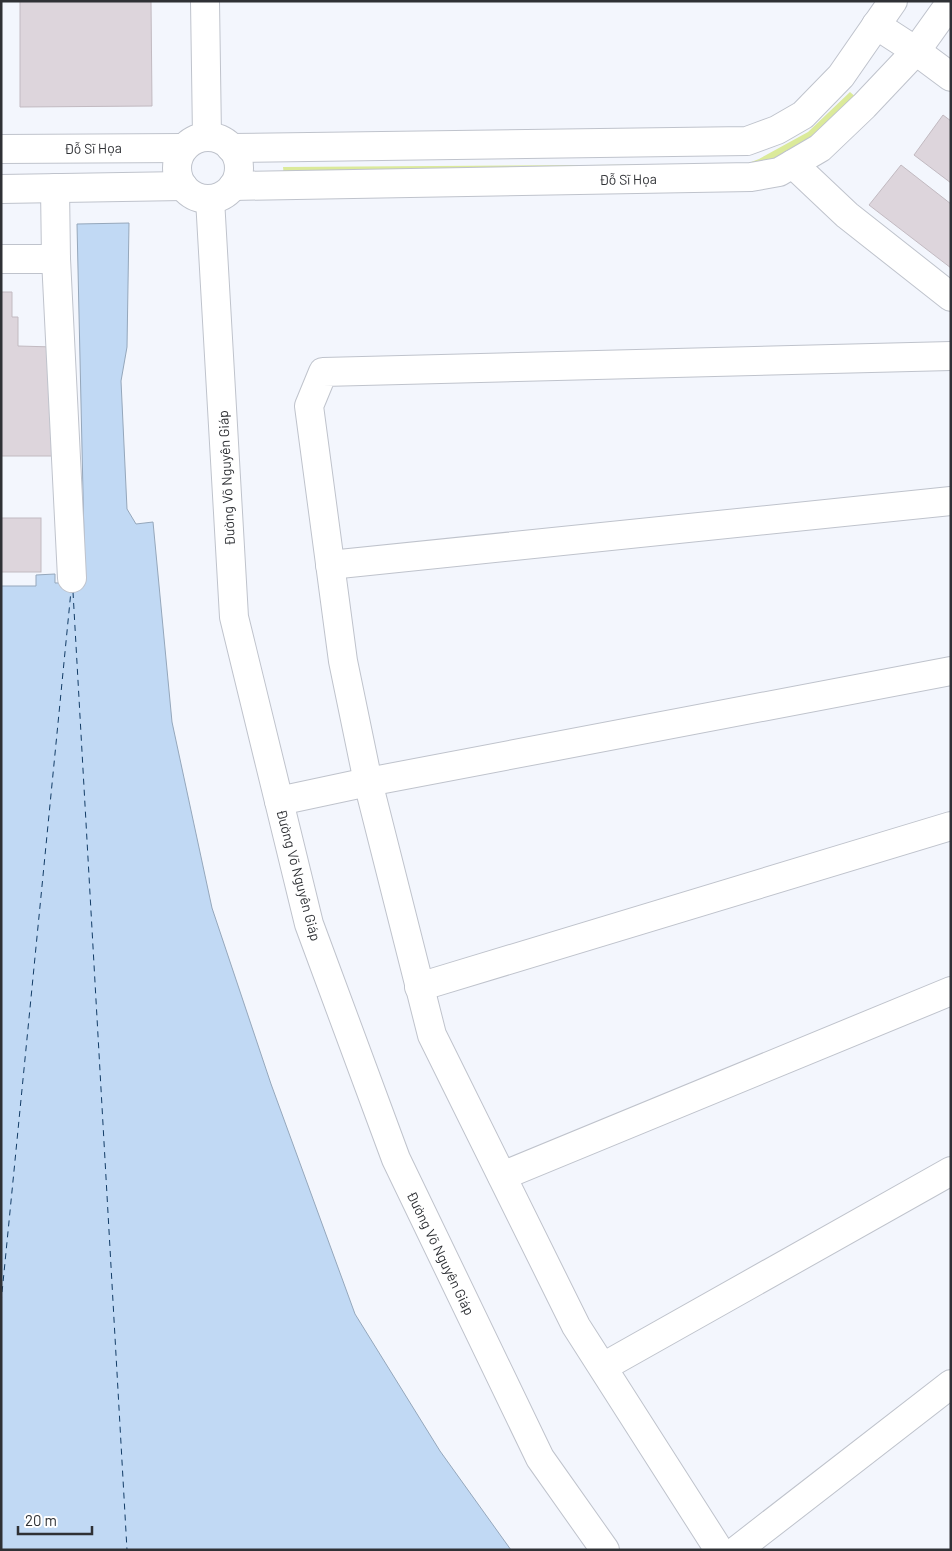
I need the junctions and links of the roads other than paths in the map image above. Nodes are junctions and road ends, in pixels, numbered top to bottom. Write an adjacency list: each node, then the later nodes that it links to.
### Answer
1 (205, 1): 7 (street)
2 (893, 1): 4 (street, Đỗ Sĩ Họa)
3 (951, 2): 5 (street, Đỗ Sĩ Họa)
4 (876, 25): 5 (street); 7 (street, Đỗ Sĩ Họa)
5 (916, 51): 6 (street); 9 (street, Đỗ Sĩ Họa)
6 (951, 77)
7 (207, 144): 8 (street, Đỗ Sĩ Họa); 10 (street); 13 (street)
8 (1, 149)
9 (793, 164): 13 (street, Đỗ Sĩ Họa); 16 (street)
10 (183, 186): 11 (street); 13 (street)
11 (55, 188): 12 (street); 14 (street)
12 (1, 189)
13 (222, 192): 23 (street, Đường Võ Nguyên Giáp)
14 (56, 258): 15 (street); 20 (street)
15 (1, 259)
16 (951, 297)
17 (951, 356): 19 (street)
18 (951, 501): 19 (street)
19 (330, 565): 22 (street)
20 (72, 578)
21 (951, 671): 22 (street)
22 (368, 782): 23 (street); 25 (street)
23 (279, 801): 31 (street, Đường Võ Nguyên Giáp)
24 (951, 826): 25 (street)
25 (419, 987): 28 (street)
26 (951, 991): 28 (street)
27 (951, 1171): 29 (street)
28 (502, 1176): 29 (street)
29 (603, 1367): 32 (street)
30 (951, 1384): 33 (street)
31 (605, 1550)
32 (719, 1550)
33 (737, 1550)

